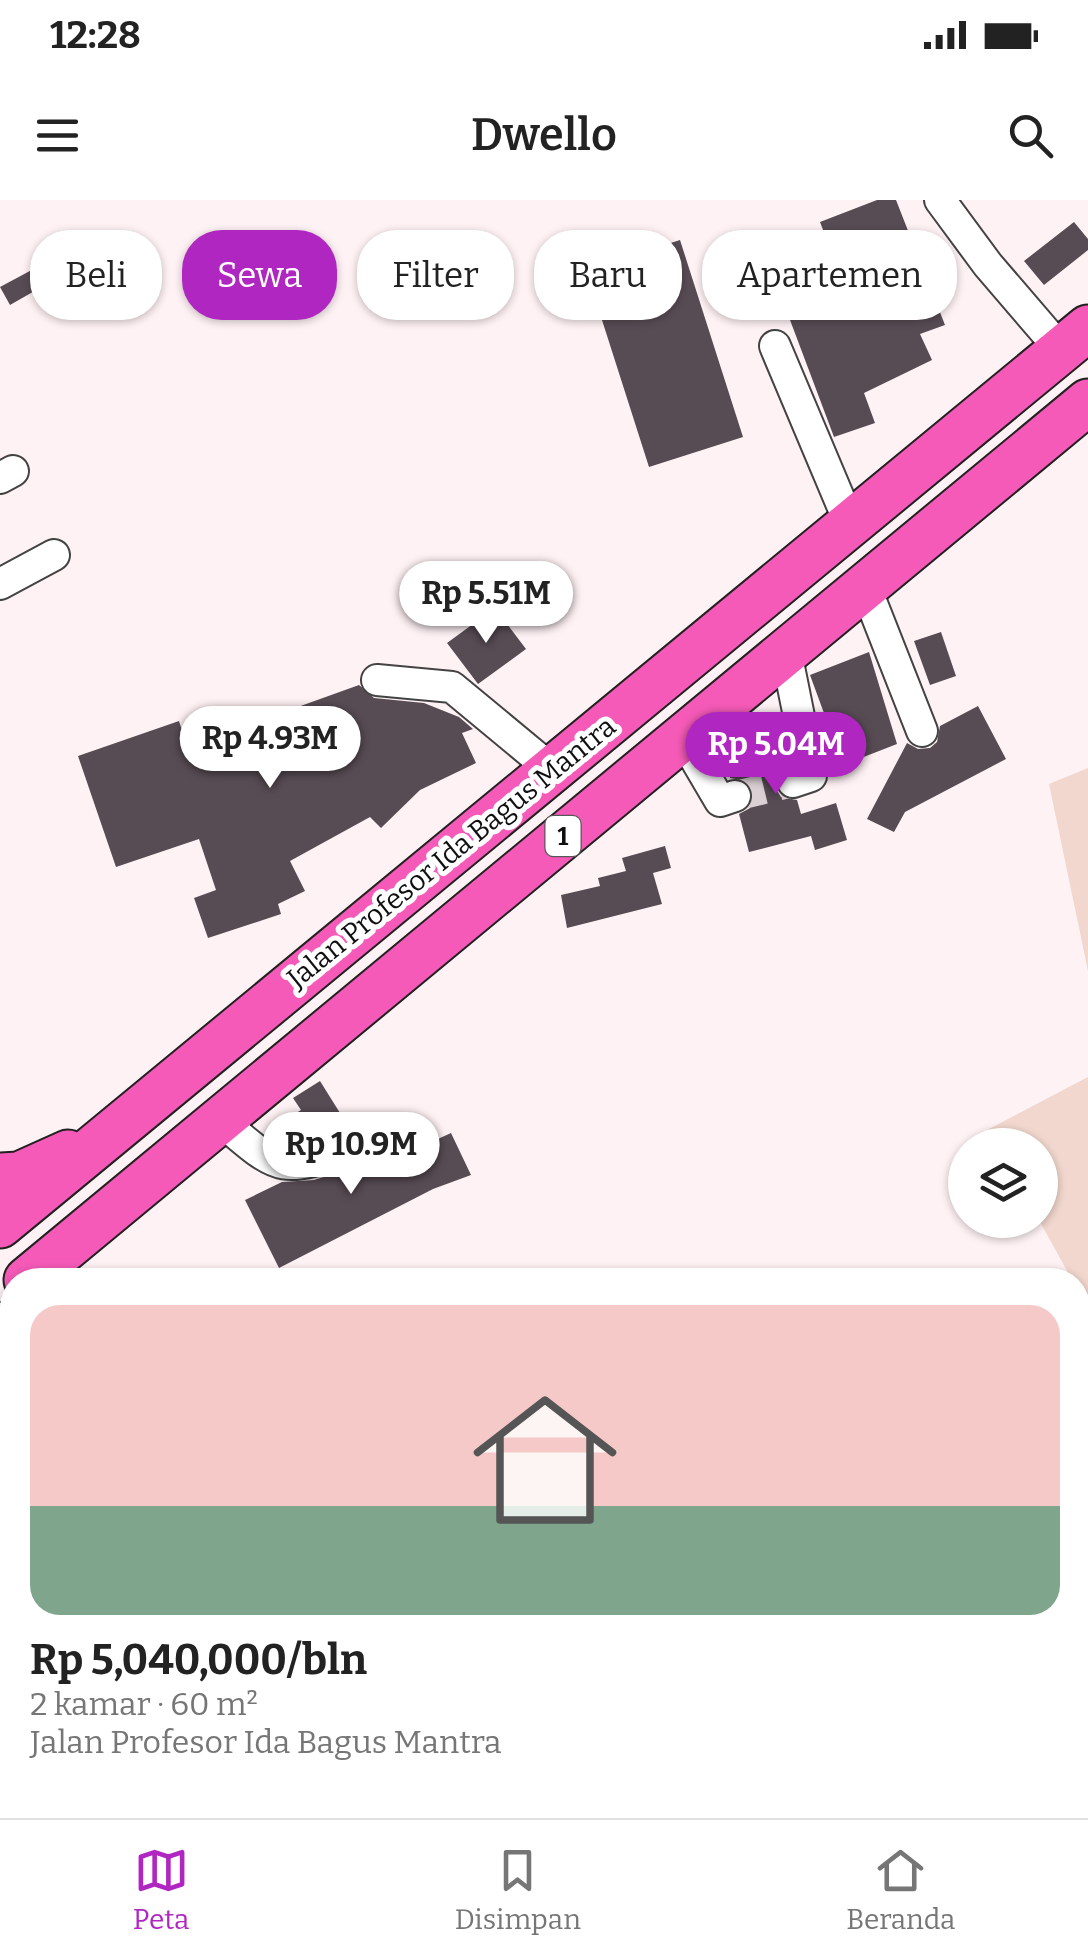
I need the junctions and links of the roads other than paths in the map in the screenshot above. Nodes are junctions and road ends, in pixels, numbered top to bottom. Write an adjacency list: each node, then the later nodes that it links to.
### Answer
1 (940, 200): 2 (street)
2 (1074, 339): 5 (highway, Jalan Profesor Ida Bagus Mantra / 1)
3 (775, 346): 5 (street)
4 (1088, 402): 8 (highway, Jalan Profesor Ida Bagus Mantra / 1)
5 (850, 524): 13 (highway, Jalan Profesor Ida Bagus Mantra / 1)
6 (54, 554): 7 (street)
7 (0, 584)
8 (865, 586): 9 (highway, Jalan Profesor Ida Bagus Mantra / 1); 11 (street)
9 (786, 652): 12 (highway, Jalan Profesor Ida Bagus Mantra / 1); 14 (street)
10 (377, 680): 13 (street)
11 (922, 731)
12 (682, 738): 15 (street); 16 (highway, Jalan Profesor Ida Bagus Mantra / 1)
13 (551, 770): 17 (highway, Jalan Profesor Ida Bagus Mantra / 1)
14 (793, 782)
15 (735, 796)
16 (220, 1120): 18 (street); 21 (highway, Jalan Profesor Ida Bagus Mantra / 1)
17 (124, 1121): 19 (highway); 20 (highway, Jalan Profesor Ida Bagus Mantra / 1)
18 (356, 1147)
19 (0, 1176)
20 (0, 1225)
21 (85, 1232): 22 (highway, Jalan Profesor Ida Bagus Mantra / 1); 23 (highway)
22 (42, 1268)
23 (72, 1268)

